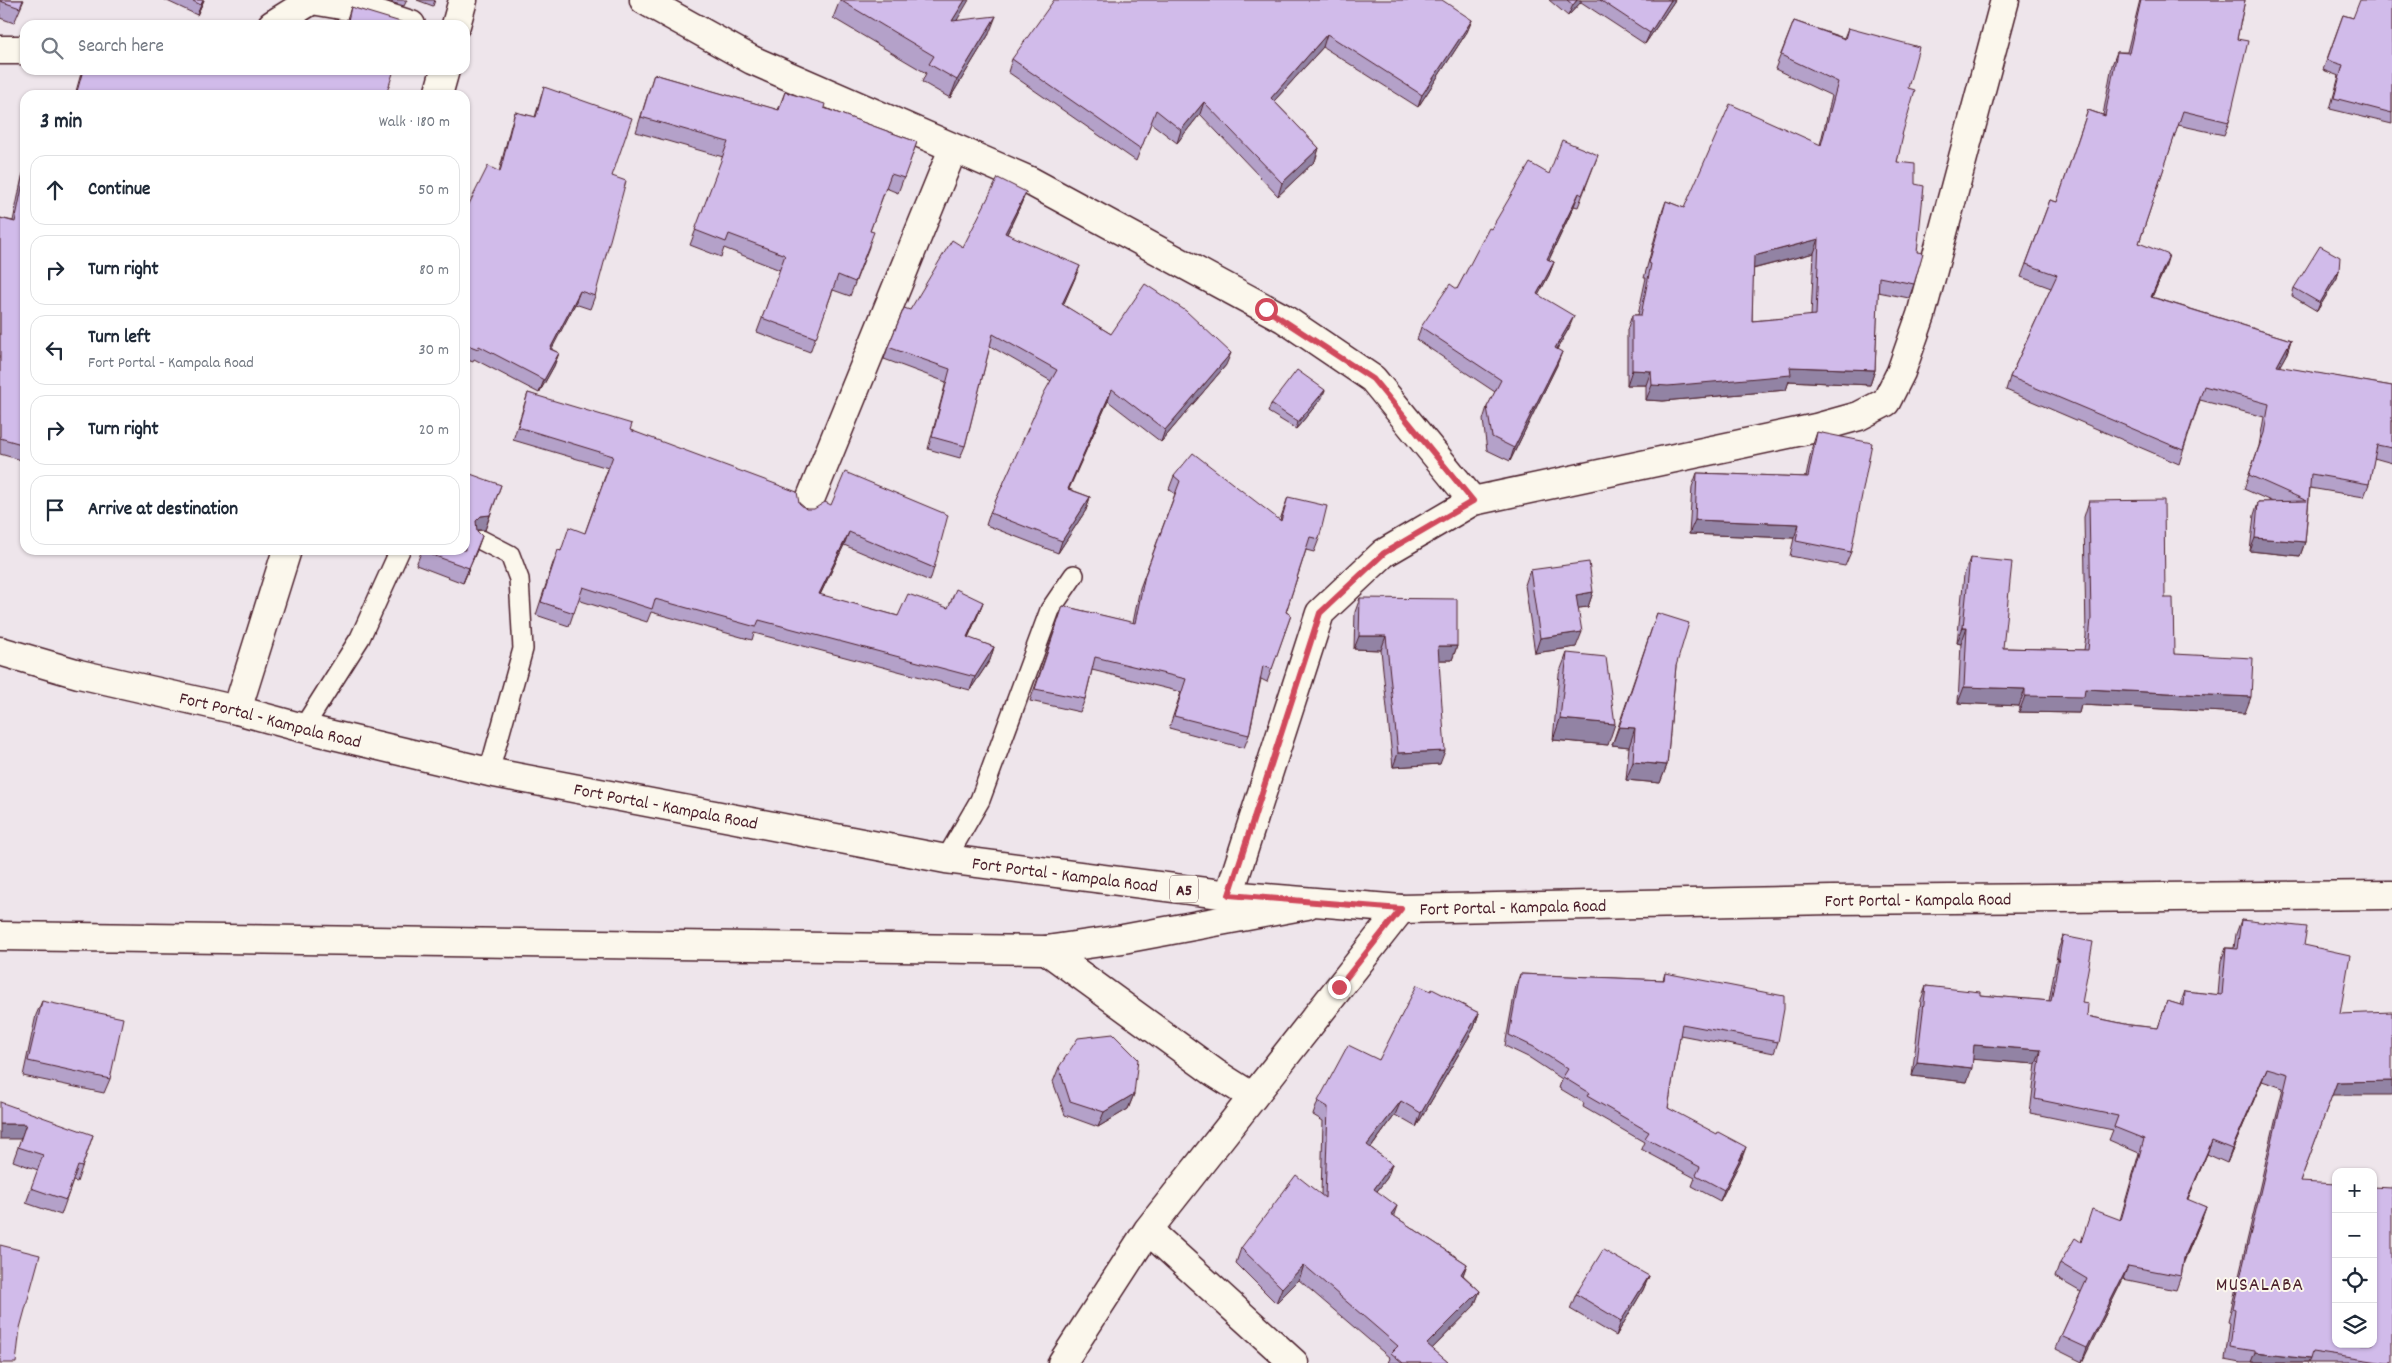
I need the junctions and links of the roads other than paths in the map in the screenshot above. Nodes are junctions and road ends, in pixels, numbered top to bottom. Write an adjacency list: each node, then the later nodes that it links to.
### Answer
1 (463, 0): 6 (street)
2 (644, 0): 11 (street)
3 (2005, 0): 12 (street)
4 (280, 20): 5 (street)
5 (396, 20)
6 (457, 20)
7 (0, 50): 8 (street)
8 (20, 50)
9 (444, 75): 10 (street)
10 (439, 90)
11 (953, 149): 12 (street); 13 (street)
12 (1473, 501): 23 (street)
13 (807, 507)
14 (481, 540): 21 (lane)
15 (285, 555): 19 (street)
16 (398, 555): 20 (lane)
17 (1074, 574): 22 (lane)
18 (0, 651): 19 (street, Fort Portal - Kampala Road / A5)
19 (237, 710): 20 (street, Fort Portal - Kampala Road / A5)
20 (303, 728): 21 (street, Fort Portal - Kampala Road / A5)
21 (489, 772): 22 (street, Fort Portal - Kampala Road / A5)
22 (946, 859): 23 (street, Fort Portal - Kampala Road / A5)
23 (1229, 895): 25 (street, Fort Portal - Kampala Road / A5)
24 (2392, 895): 26 (street, Fort Portal - Kampala Road / A5)
25 (1323, 902): 26 (street, Fort Portal - Kampala Road / A5); 28 (street)
26 (1401, 909): 29 (street)
27 (0, 936): 28 (street)
28 (1046, 950): 29 (street)
29 (1253, 1097): 30 (street)
30 (1148, 1230): 31 (street); 32 (street)
31 (1062, 1363)
32 (1294, 1363)

